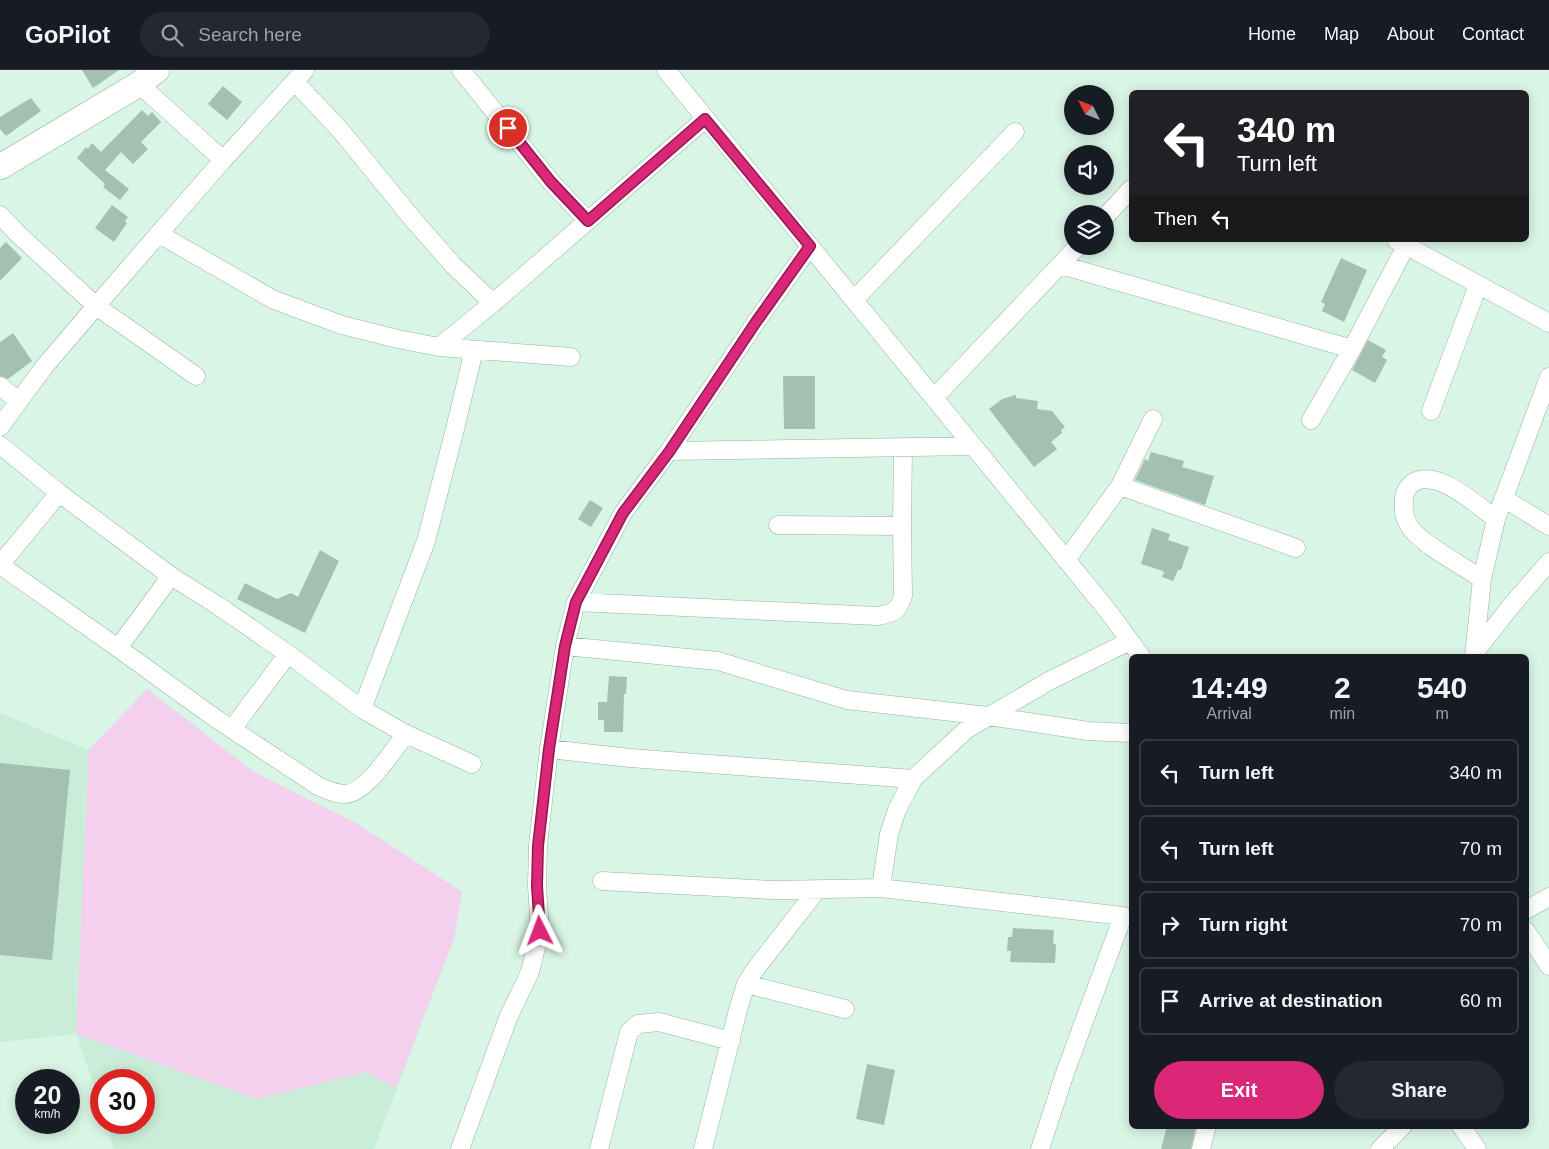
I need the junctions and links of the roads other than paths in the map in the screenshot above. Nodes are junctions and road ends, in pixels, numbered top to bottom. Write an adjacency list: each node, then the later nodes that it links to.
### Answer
1 (461, 70): 12 (street)
2 (666, 70): 5 (street)
3 (300, 76): 7 (street); 20 (street)
4 (148, 77): 7 (street); 8 (street)
5 (705, 119): 12 (street); 15 (street)
6 (1015, 132): 19 (street)
7 (223, 160): 13 (street)
8 (0, 167)
9 (1129, 191): 10 (street)
10 (1114, 208)
11 (0, 215): 21 (street)
12 (588, 221): 20 (street)
13 (159, 234): 21 (street); 23 (street)
14 (1404, 242): 18 (street); 24 (street)
15 (810, 246): 19 (street); 39 (street)
16 (1070, 255): 17 (street)
17 (1061, 265): 24 (street); 30 (street)
18 (1478, 285): 22 (street); 32 (street)
19 (854, 300): 30 (street)
20 (493, 303): 23 (street)
21 (96, 306): 27 (street); 31 (street)
22 (1549, 323)
23 (439, 347): 25 (street)
24 (1352, 349): 34 (street)
25 (474, 350): 26 (street); 60 (street)
26 (571, 356)
27 (196, 376)
28 (1548, 380): 42 (street)
29 (0, 386): 31 (street)
30 (934, 398): 37 (street)
31 (18, 401): 35 (street)
32 (1431, 411)
33 (1154, 419): 40 (street)
34 (1311, 420)
35 (0, 427)
36 (0, 445): 41 (street)
37 (973, 446): 38 (street); 48 (street)
38 (903, 447): 39 (street); 45 (street)
39 (669, 452): 53 (street)
40 (1120, 486): 47 (street); 48 (street)
41 (59, 493): 50 (street); 51 (street)
42 (1503, 498): 43 (street); 46 (street)
43 (1496, 519): 52 (street); 52 (street)
44 (778, 525): 45 (street)
45 (902, 526): 53 (street)
46 (1549, 526)
47 (1296, 548)
48 (1066, 560): 54 (street)
49 (1549, 562): 59 (street)
50 (0, 565): 56 (street)
51 (171, 576): 56 (street); 57 (street)
52 (1482, 579): 59 (street)
53 (576, 602): 55 (street)
54 (1130, 641): 58 (street); 61 (street)
55 (565, 646): 61 (street); 65 (street)
56 (118, 648): 62 (street)
57 (288, 654): 60 (street); 62 (street)
58 (1139, 654)
59 (1474, 654)
60 (362, 709): 64 (street)
61 (988, 716): 63 (street); 67 (street)
62 (232, 729): 64 (street)
63 (1129, 733)
64 (406, 734): 66 (street)
65 (549, 749): 67 (street); 81 (street)
66 (472, 764)
67 (913, 779): 69 (street)
68 (602, 881): 70 (street)
69 (880, 888): 70 (street); 84 (street)
70 (817, 890): 75 (street)
71 (1549, 897): 72 (street)
72 (1529, 908)
73 (1529, 936): 74 (street)
74 (1549, 966)
75 (746, 984): 76 (street); 77 (street)
76 (845, 1009)
77 (730, 1041): 82 (street); 83 (street)
78 (1207, 1129): 85 (street)
79 (1400, 1129): 86 (street)
80 (1463, 1129): 87 (street)
81 (460, 1149)
82 (599, 1149)
83 (703, 1149)
84 (1040, 1149)
85 (1201, 1149)
86 (1380, 1149)
87 (1477, 1149)

